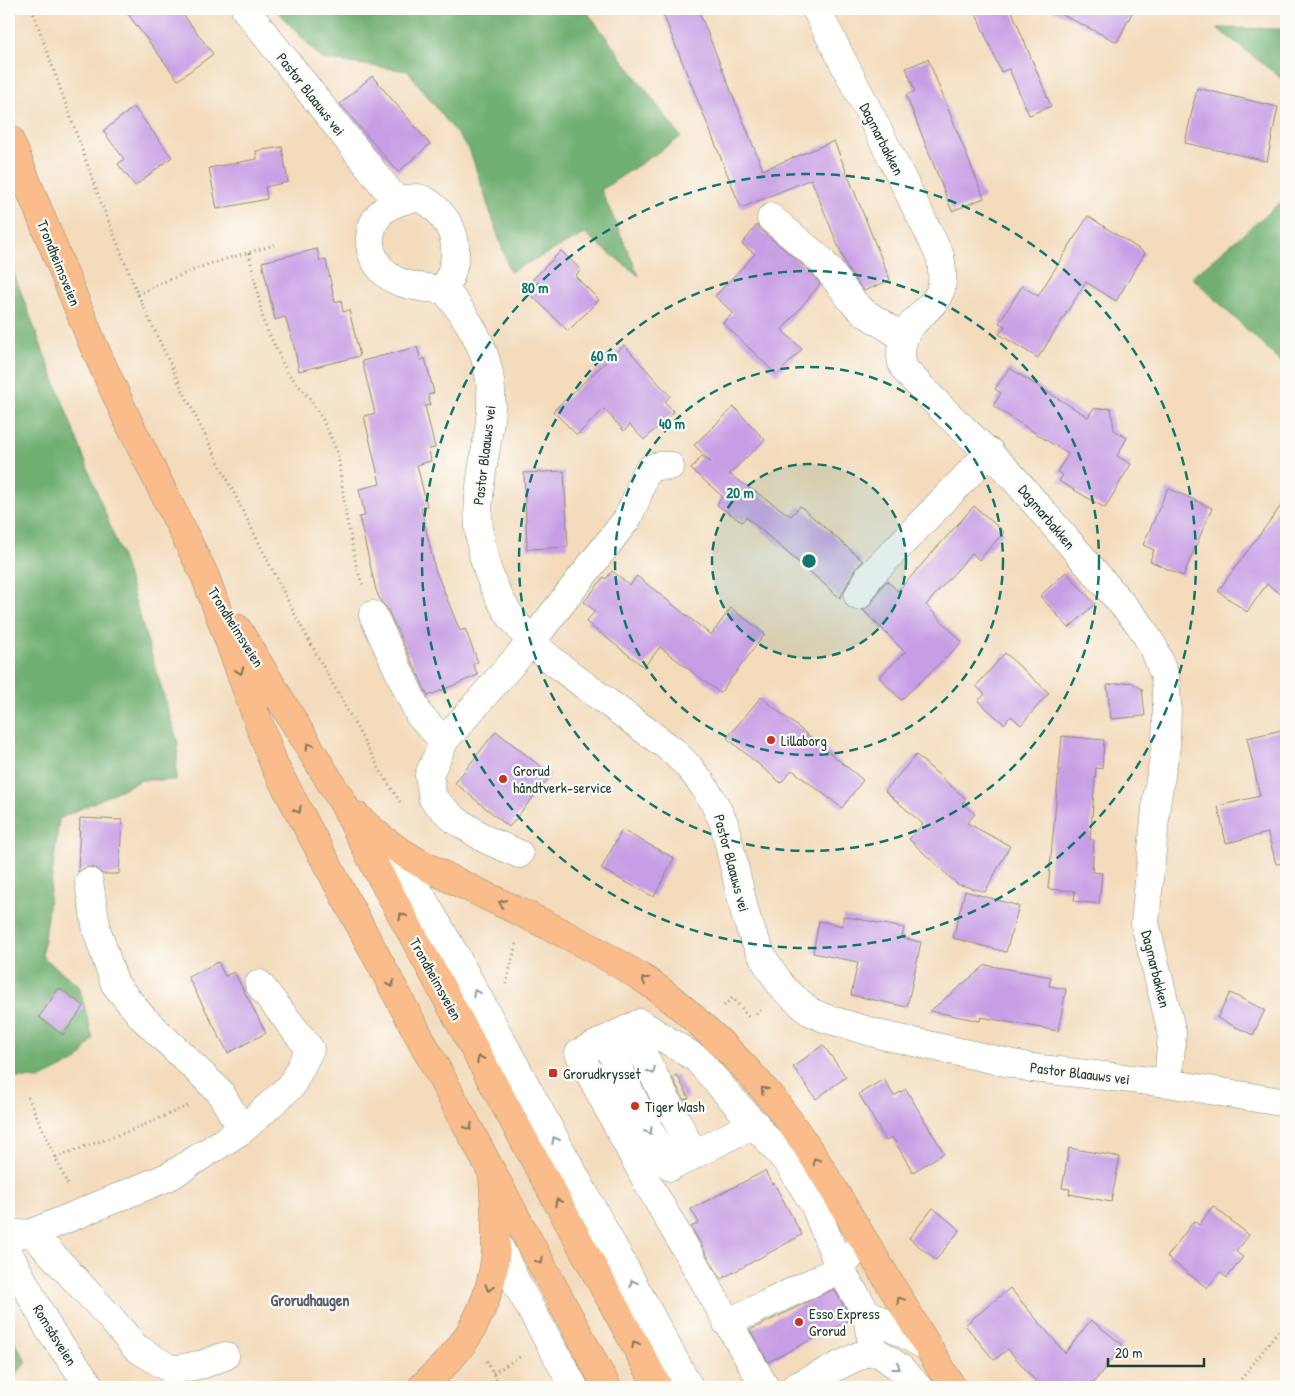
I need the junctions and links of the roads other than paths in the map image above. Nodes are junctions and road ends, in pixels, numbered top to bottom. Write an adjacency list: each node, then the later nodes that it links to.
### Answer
1 (244, 9): 4 (street, Pastor Blaauws vei)
2 (816, 9): 7 (street, Dagmarbakken)
3 (9, 138): 10 (highway, Trondheimsveien)
4 (397, 202): 6 (street); 6 (street)
5 (771, 218): 7 (street)
6 (445, 290): 13 (street, Pastor Blaauws vei)
7 (903, 337): 8 (street, Dagmarbakken)
8 (990, 452): 11 (street); 22 (street, Dagmarbakken)
9 (670, 466): 13 (street)
10 (204, 576): 15 (highway, Trondheimsveien, one-way to 10); 27 (highway, Trondheimsveien, one-way to 27)
11 (858, 596)
12 (373, 615): 14 (street)
13 (531, 642): 14 (street); 22 (street, Pastor Blaauws vei)
14 (444, 741): 17 (street)
15 (343, 802): 16 (highway); 43 (highway, Trondheimsveien, one-way to 15)
16 (390, 845): 30 (highway, one-way to 16); 44 (street, one-way to 16)
17 (519, 854)
18 (89, 882): 25 (street)
19 (259, 984): 25 (street)
20 (630, 1028): 21 (street); 24 (street); 26 (street, one-way to 26)
21 (606, 1040): 26 (street, one-way to 26); 28 (street)
22 (1168, 1083): 23 (street, Pastor Blaauws vei)
23 (1286, 1103)
24 (755, 1123): 26 (street); 33 (street)
25 (242, 1130): 29 (street)
26 (682, 1161): 28 (street)
27 (493, 1172): 31 (highway); 42 (highway, Trondheimsveien, one-way to 42)
28 (646, 1180): 35 (street)
29 (20, 1233): 38 (street)
30 (861, 1235): 33 (street); 36 (highway, one-way to 30)
31 (496, 1240): 40 (highway, one-way to 40); 41 (street)
32 (9, 1254): 39 (street, Romsåsveien)
33 (840, 1269): 34 (street); 35 (street)
34 (866, 1312): 36 (street); 37 (street)
35 (727, 1323): 45 (street)
36 (929, 1348): 48 (highway)
37 (873, 1349): 46 (street); 47 (street, one-way to 47)
38 (225, 1356)
39 (91, 1387)
40 (422, 1387)
41 (574, 1387)
42 (607, 1387)
43 (658, 1387)
44 (689, 1387)
45 (765, 1387)
46 (795, 1387)
47 (918, 1387)
48 (952, 1387)

